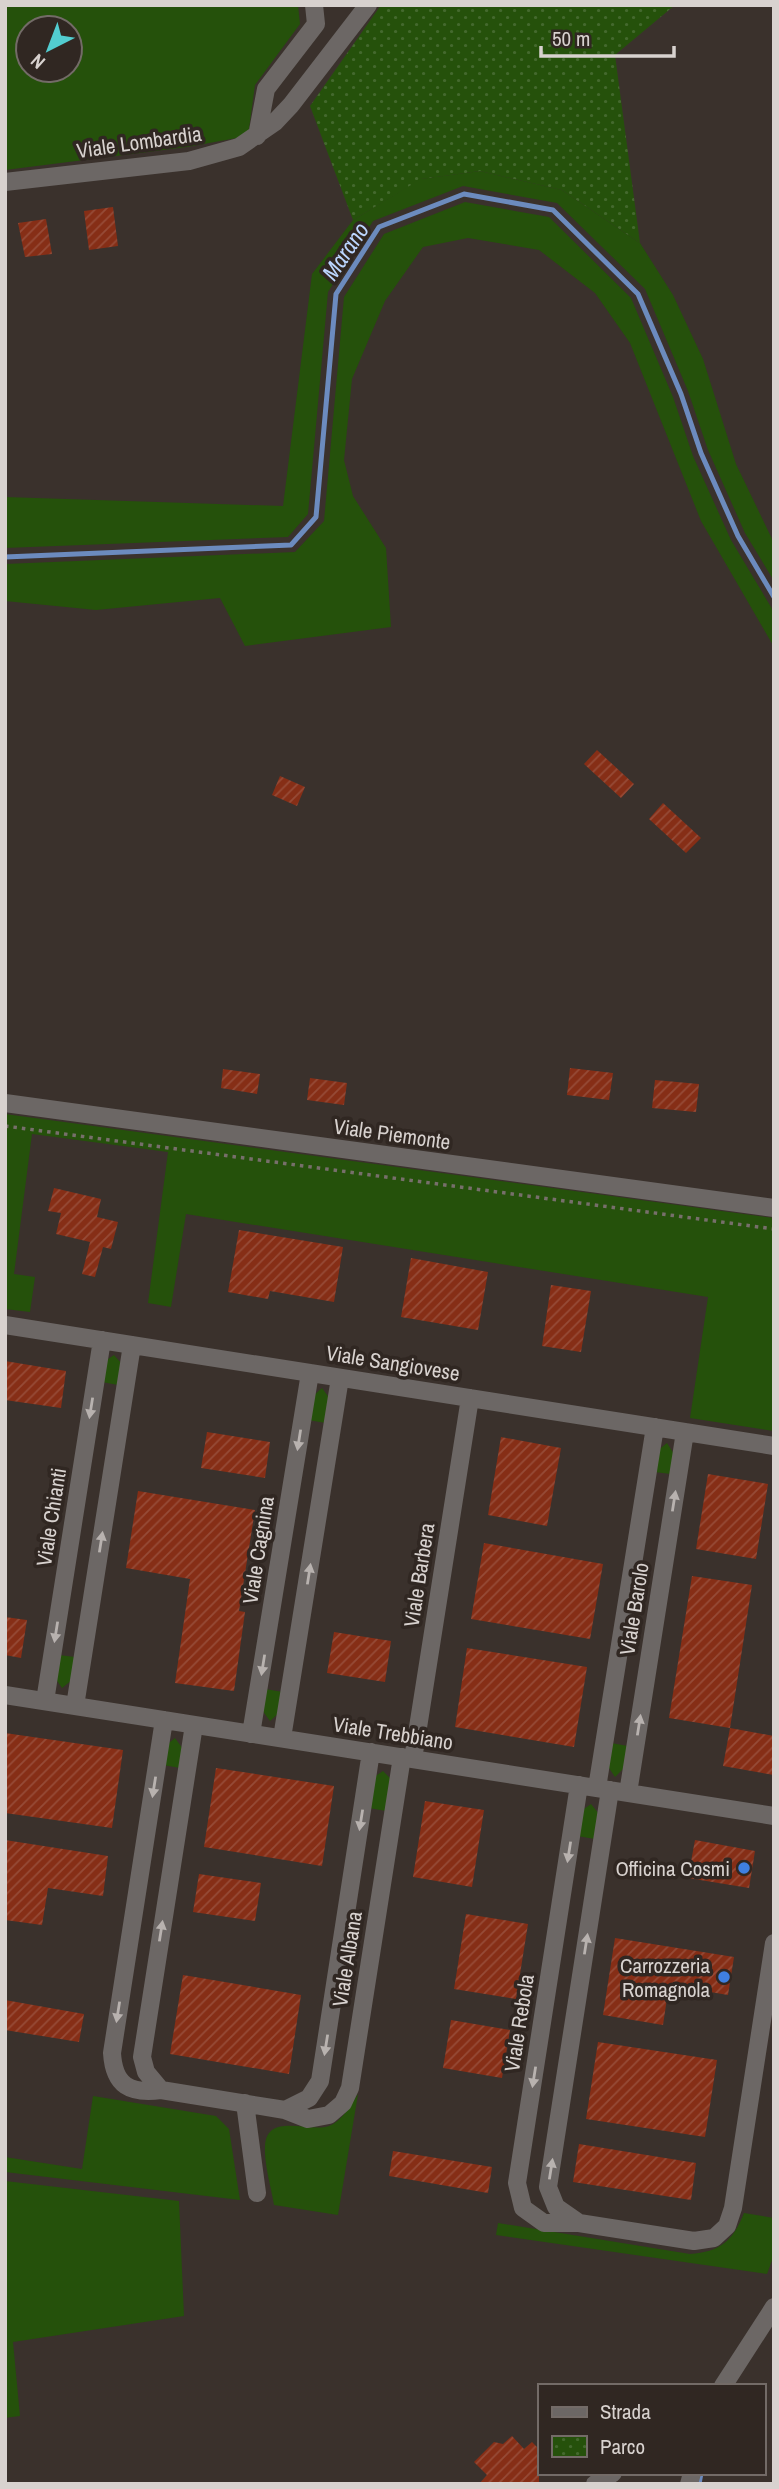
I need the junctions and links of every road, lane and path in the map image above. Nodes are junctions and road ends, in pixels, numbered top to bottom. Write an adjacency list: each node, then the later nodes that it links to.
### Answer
1 (314, 5): 5 (street)
2 (354, 5): 4 (street, Viale Lombardia)
3 (368, 5): 4 (street, Viale Lombardia)
4 (351, 27): 5 (street, Viale Lombardia)
5 (257, 136): 6 (street, Viale Lombardia)
6 (5, 182)
7 (5, 1103): 9 (street, Viale Piemonte)
8 (5, 1126): 10 (path)
9 (774, 1208)
10 (774, 1228)
11 (5, 1325): 12 (street, Viale Sangiovese)
12 (102, 1340): 13 (street, Viale Sangiovese); 21 (street, Viale Chianti, one-way to 21)
13 (132, 1345): 14 (street, Viale Sangiovese); 22 (street, one-way to 13)
14 (310, 1373): 15 (street, Viale Sangiovese); 25 (street, Viale Cagnina, one-way to 25)
15 (340, 1378): 16 (street, Viale Sangiovese); 26 (street, one-way to 15)
16 (470, 1398): 17 (street, Viale Sangiovese); 28 (street, Viale Barbera)
17 (655, 1427): 18 (street, Viale Sangiovese); 29 (street, Viale Barolo)
18 (685, 1432): 19 (street, Viale Sangiovese); 29 (street, Viale Barolo, one-way to 18)
19 (774, 1446)
20 (5, 1695): 21 (street, Viale Trebbiano)
21 (45, 1701): 22 (street, Viale Trebbiano)
22 (75, 1706): 23 (street, Viale Trebbiano)
23 (164, 1720): 24 (street, Viale Trebbiano); 32 (street, Viale Albana, one-way to 32)
24 (194, 1725): 25 (street, Viale Trebbiano); 32 (street, one-way to 24)
25 (251, 1734): 26 (street, Viale Trebbiano)
26 (282, 1738): 27 (street, Viale Trebbiano)
27 (371, 1752): 28 (street, Viale Trebbiano); 34 (street, Viale Albana, one-way to 34)
28 (407, 1758): 29 (street, Viale Trebbiano); 34 (street, Viale Albana)
29 (604, 1789): 30 (street, Viale Trebbiano); 36 (street, one-way to 29); 36 (street, Viale Rebola, one-way to 36)
30 (774, 1816)
31 (774, 1943): 36 (street, Viale Rebola)
32 (161, 2090): 33 (street, Viale Albana)
33 (245, 2103): 34 (street, Viale Albana); 35 (street)
34 (285, 2109)
35 (257, 2193)
36 (579, 2223)
37 (774, 2307): 38 (street)
38 (724, 2384)

